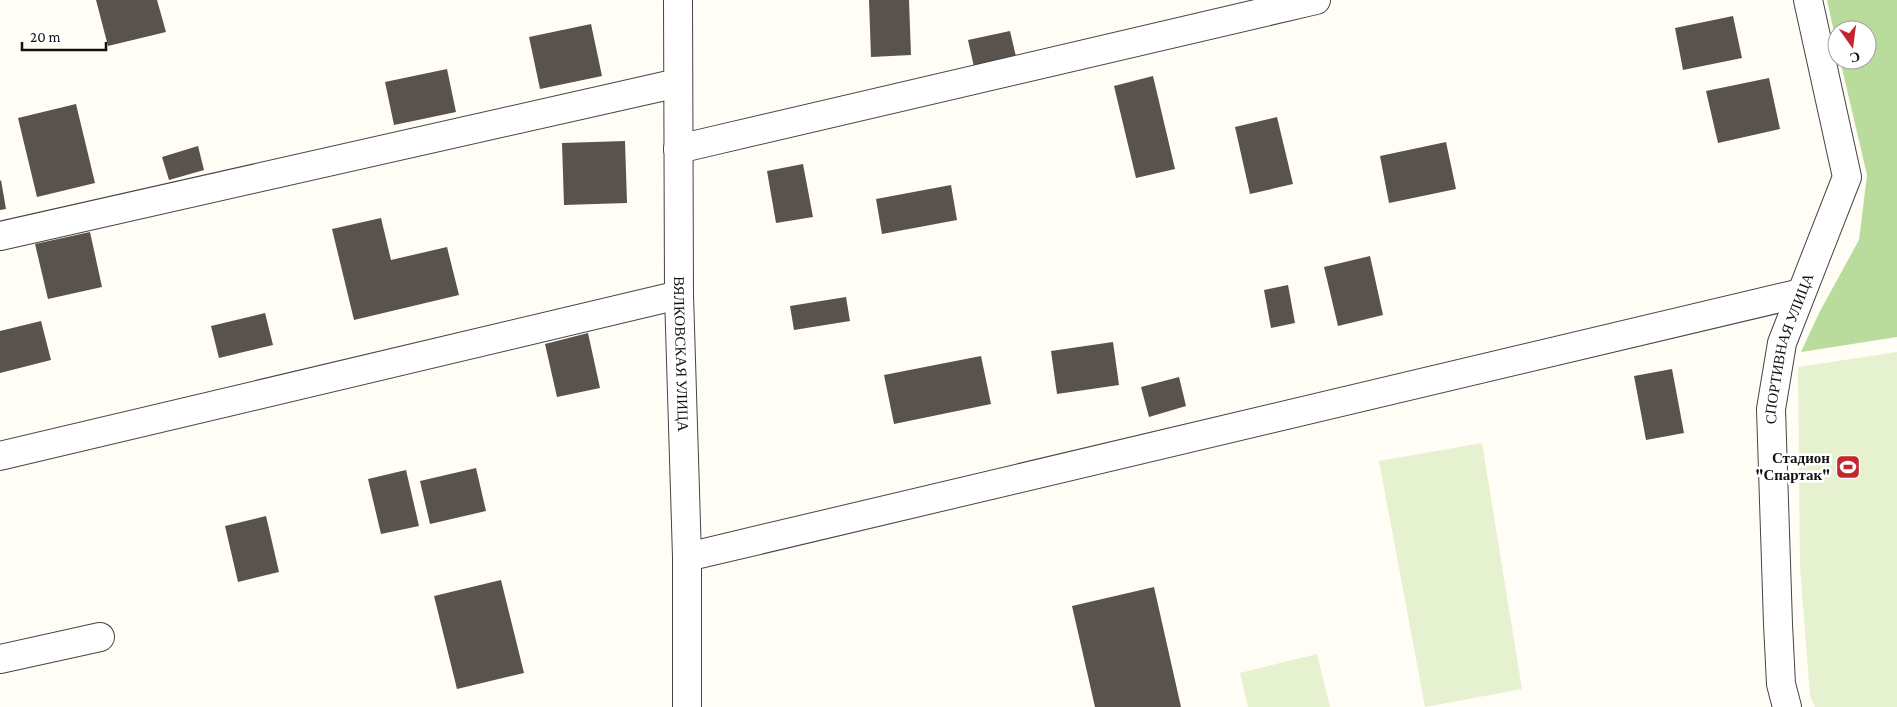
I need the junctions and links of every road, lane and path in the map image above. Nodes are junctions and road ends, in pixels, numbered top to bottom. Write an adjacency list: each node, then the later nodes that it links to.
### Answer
1 (678, 0): 4 (street, ВЯЛКОВСКАЯ УЛИЦА)
2 (1316, 0): 5 (street)
3 (1808, 0): 7 (street, СПОРТИВНАЯ УЛИЦА)
4 (678, 83): 5 (street, ВЯЛКОВСКАЯ УЛИЦА); 6 (street)
5 (678, 149): 8 (street, ВЯЛКОВСКАЯ УЛИЦА)
6 (0, 236)
7 (1801, 293): 10 (street); 14 (street, СПОРТИВНАЯ УЛИЦА)
8 (679, 295): 9 (street); 10 (street, ВЯЛКОВСКАЯ УЛИЦА)
9 (0, 456)
10 (687, 556): 13 (street, ВЯЛКОВСКАЯ УЛИЦА)
11 (100, 637): 12 (street)
12 (0, 659)
13 (687, 707)
14 (1787, 707)

